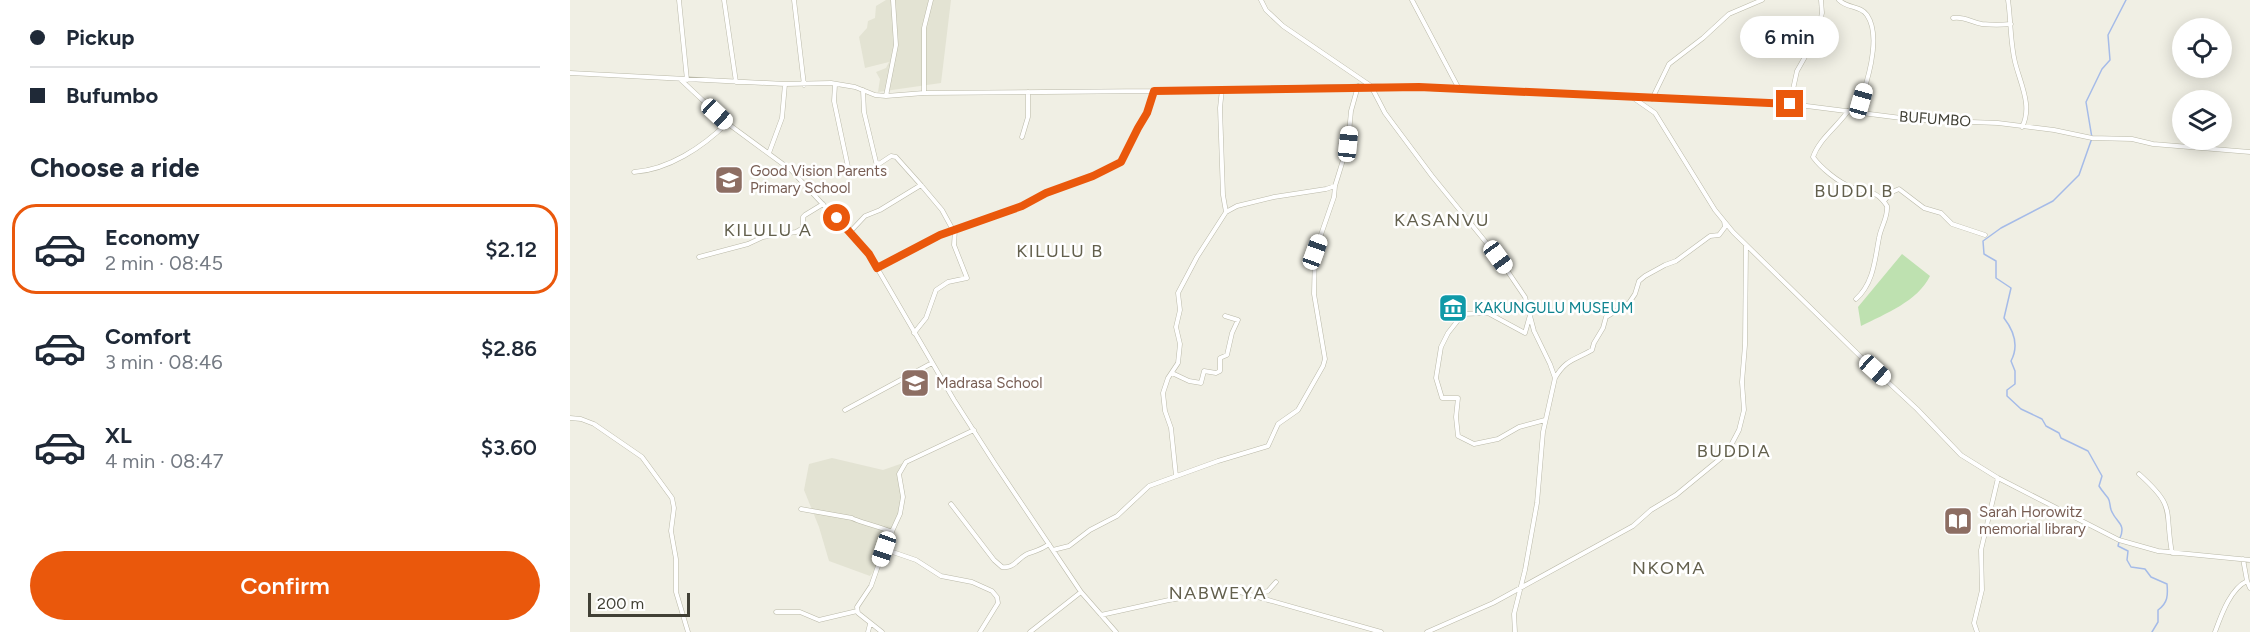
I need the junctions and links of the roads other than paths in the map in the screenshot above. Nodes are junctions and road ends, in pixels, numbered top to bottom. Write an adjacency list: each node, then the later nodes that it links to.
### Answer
1 (679, 0): 16 (street)
2 (724, 0): 17 (street)
3 (794, 0): 19 (street)
4 (892, 0): 29 (street)
5 (931, 0): 28 (street)
6 (1261, 0): 22 (street)
7 (1412, 0): 23 (street)
8 (1762, 0): 31 (street)
9 (1821, 0): 32 (street)
10 (1839, 0): 34 (street)
11 (2008, 0): 13 (street)
12 (1953, 18): 13 (street)
13 (2011, 24): 36 (street)
14 (570, 73): 15 (street, BUFUMBO)
15 (680, 80): 16 (street, BUFUMBO); 35 (street)
16 (687, 80): 17 (street, BUFUMBO)
17 (736, 82): 18 (street, BUFUMBO)
18 (785, 84): 19 (street, BUFUMBO); 39 (street)
19 (804, 85): 20 (street, BUFUMBO)
20 (834, 85): 25 (street, BUFUMBO); 40 (street)
21 (1358, 86): 22 (street, BUFUMBO); 24 (street, BUFUMBO); 43 (street)
22 (1371, 86): 23 (street, BUFUMBO); 55 (street)
23 (1459, 88): 30 (street, BUFUMBO)
24 (1222, 89): 26 (street, BUFUMBO); 46 (street)
25 (863, 90): 29 (street, BUFUMBO); 42 (street)
26 (1154, 91): 27 (street, BUFUMBO); 48 (street)
27 (1028, 92): 28 (street, BUFUMBO); 37 (street)
28 (924, 93): 29 (street, BUFUMBO)
29 (886, 96)
30 (1632, 97): 31 (street, BUFUMBO); 47 (street)
31 (1652, 99): 32 (street, BUFUMBO)
32 (1790, 104): 33 (street, BUFUMBO)
33 (1848, 111): 34 (street, BUFUMBO); 44 (street)
34 (1857, 112): 36 (street, BUFUMBO)
35 (727, 123): 39 (street); 41 (street)
36 (2022, 127): 38 (street, BUFUMBO)
37 (1022, 137)
38 (2250, 152)
39 (769, 153): 45 (street)
40 (848, 167)
41 (634, 172)
42 (921, 185): 48 (street); 49 (street)
43 (1335, 186): 46 (street); 68 (street)
44 (1884, 201): 50 (street); 54 (street)
45 (823, 204): 49 (street); 52 (street)
46 (1226, 212): 61 (street)
47 (1724, 220): 51 (street); 60 (street)
48 (954, 230): 53 (street); 57 (street)
49 (850, 232): 53 (street)
50 (1985, 235)
51 (1746, 244): 69 (street); 81 (street)
52 (699, 257)
53 (877, 268): 57 (street)
54 (1856, 299)
55 (1530, 315): 59 (street); 65 (street)
56 (1225, 316): 61 (street)
57 (914, 333): 58 (street)
58 (932, 363): 63 (street); 66 (street)
59 (1550, 364): 60 (street); 62 (street)
60 (1562, 366): 62 (street)
61 (1172, 372): 68 (street)
62 (1555, 378): 65 (street)
63 (845, 410)
64 (570, 418): 91 (street)
65 (1546, 419): 81 (street)
66 (974, 430): 72 (street); 73 (street)
67 (2139, 474): 76 (street)
68 (1176, 476): 75 (street)
69 (1998, 478): 76 (street); 100 (street)
70 (951, 504): 73 (street)
71 (801, 509): 72 (street)
72 (892, 532): 74 (street)
73 (1049, 544): 75 (street)
74 (884, 549): 87 (street); 94 (street)
75 (1053, 550): 83 (street)
76 (2172, 553): 77 (street)
77 (2243, 559): 78 (street); 79 (street)
78 (2250, 560)
79 (2247, 581): 82 (street); 101 (street)
80 (1276, 582): 85 (street)
81 (1521, 586): 84 (street); 86 (street)
82 (2250, 588)
83 (1081, 592): 89 (street); 95 (street)
84 (1512, 592): 86 (street); 98 (street)
85 (1252, 596): 89 (street); 97 (street)
86 (1516, 603): 99 (street)
87 (857, 611): 88 (street); 90 (street)
88 (777, 612)
89 (1100, 615): 96 (street)
90 (870, 624): 92 (street); 93 (street)
91 (688, 632)
92 (867, 632)
93 (882, 632)
94 (980, 632)
95 (1030, 632)
96 (1116, 632)
97 (1381, 632)
98 (1427, 632)
99 (1515, 632)
100 (1977, 632)
101 (2215, 632)

